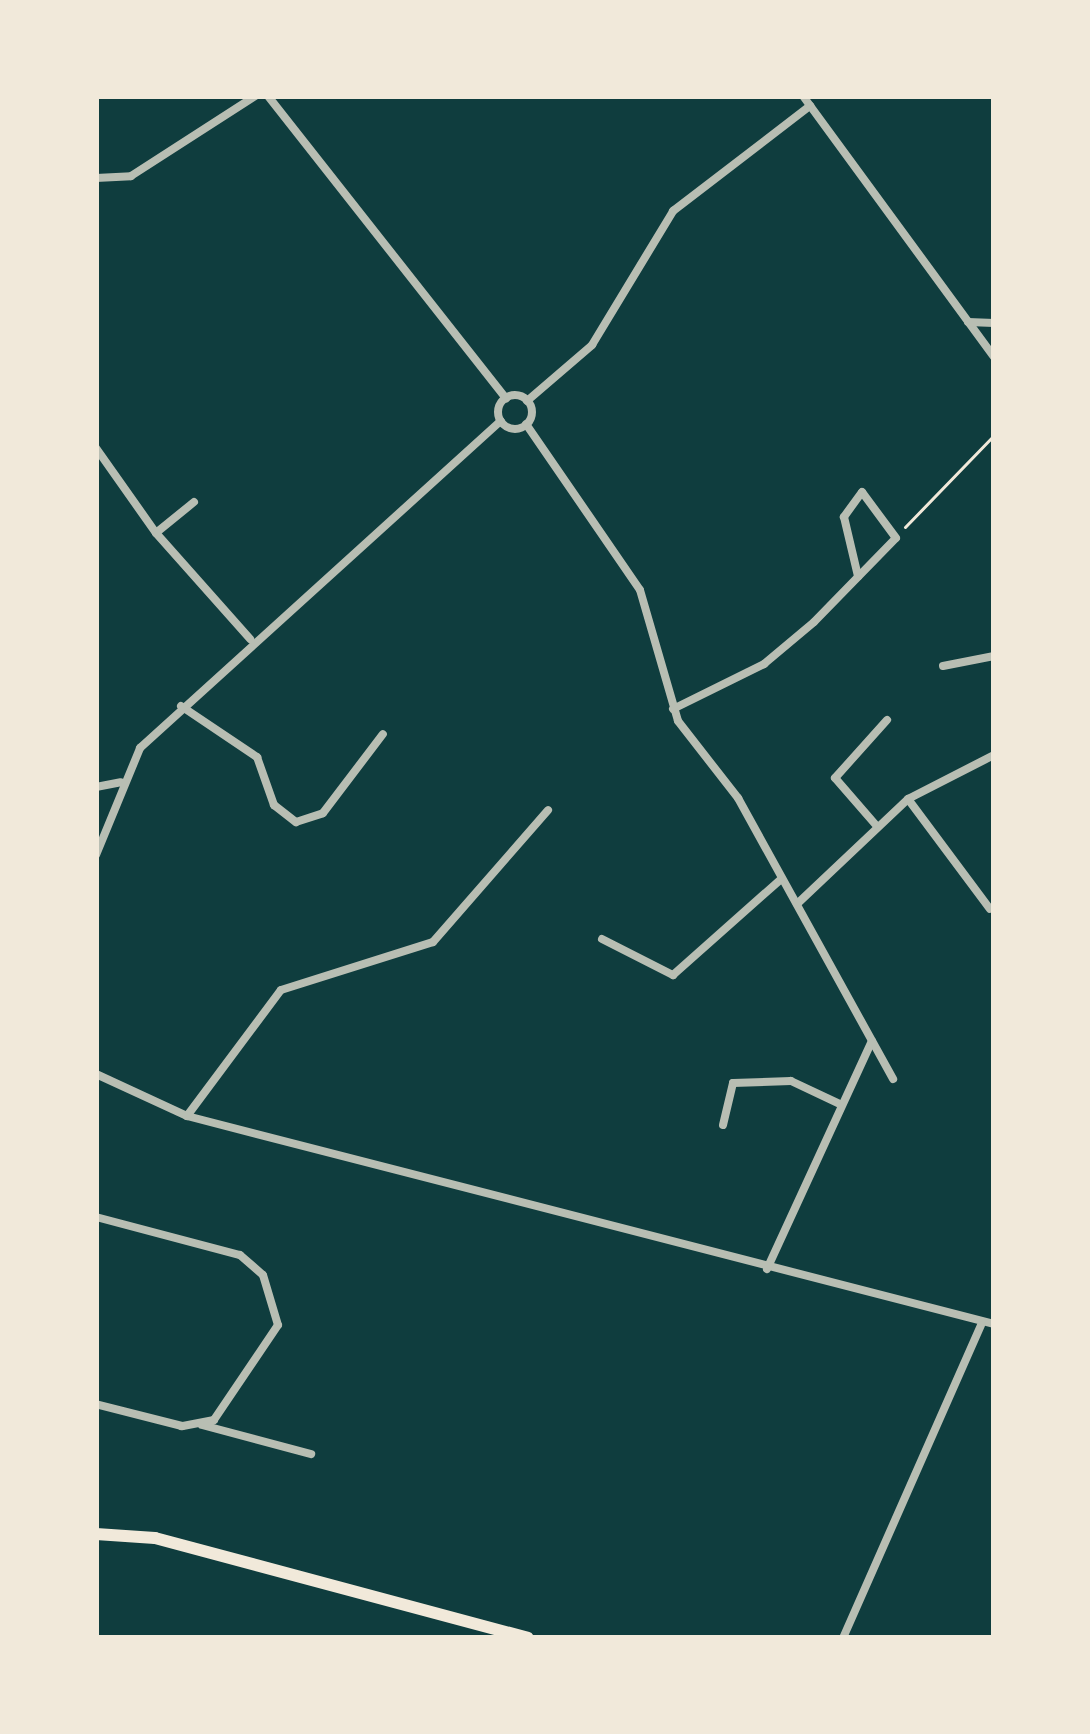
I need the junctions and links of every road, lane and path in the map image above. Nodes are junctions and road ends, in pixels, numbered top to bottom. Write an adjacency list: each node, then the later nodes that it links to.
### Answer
1 (255, 96): 5 (street)
2 (268, 96): 9 (street)
3 (802, 96): 4 (street)
4 (810, 106): 6 (street); 10 (street)
5 (96, 178)
6 (968, 322): 7 (street); 8 (street)
7 (994, 323)
8 (994, 357)
9 (506, 398): 10 (street); 11 (street)
10 (527, 401): 12 (street)
11 (501, 421): 12 (street); 19 (street)
12 (526, 424): 23 (street)
13 (994, 435): 16 (path)
14 (96, 448): 17 (street)
15 (194, 502): 17 (street)
16 (898, 530): 18 (street); 18 (street)
17 (156, 533): 19 (street)
18 (858, 576): 23 (street)
19 (250, 639): 22 (street)
20 (994, 656): 21 (street)
21 (944, 666)
22 (181, 706): 25 (street); 27 (street)
23 (674, 709): 33 (street)
24 (887, 719): 31 (street)
25 (383, 734)
26 (994, 755): 29 (street)
27 (121, 782): 28 (street); 32 (street)
28 (96, 787)
29 (908, 799): 31 (street); 35 (street)
30 (548, 810): 41 (street)
31 (875, 824): 34 (street)
32 (96, 855)
33 (781, 879): 34 (street); 36 (street)
34 (797, 904): 37 (street)
35 (990, 909)
36 (602, 939)
37 (872, 1041): 39 (street); 40 (street)
38 (96, 1074): 41 (street)
39 (893, 1079)
40 (842, 1105): 42 (street); 44 (street)
41 (187, 1116): 44 (street)
42 (723, 1125)
43 (96, 1217): 48 (street)
44 (767, 1269): 45 (street)
45 (981, 1324): 46 (street); 52 (street)
46 (994, 1324)
47 (96, 1404): 48 (street)
48 (200, 1424): 49 (street)
49 (311, 1454)
50 (96, 1534): 51 (main road)
51 (528, 1638)
52 (844, 1638)

